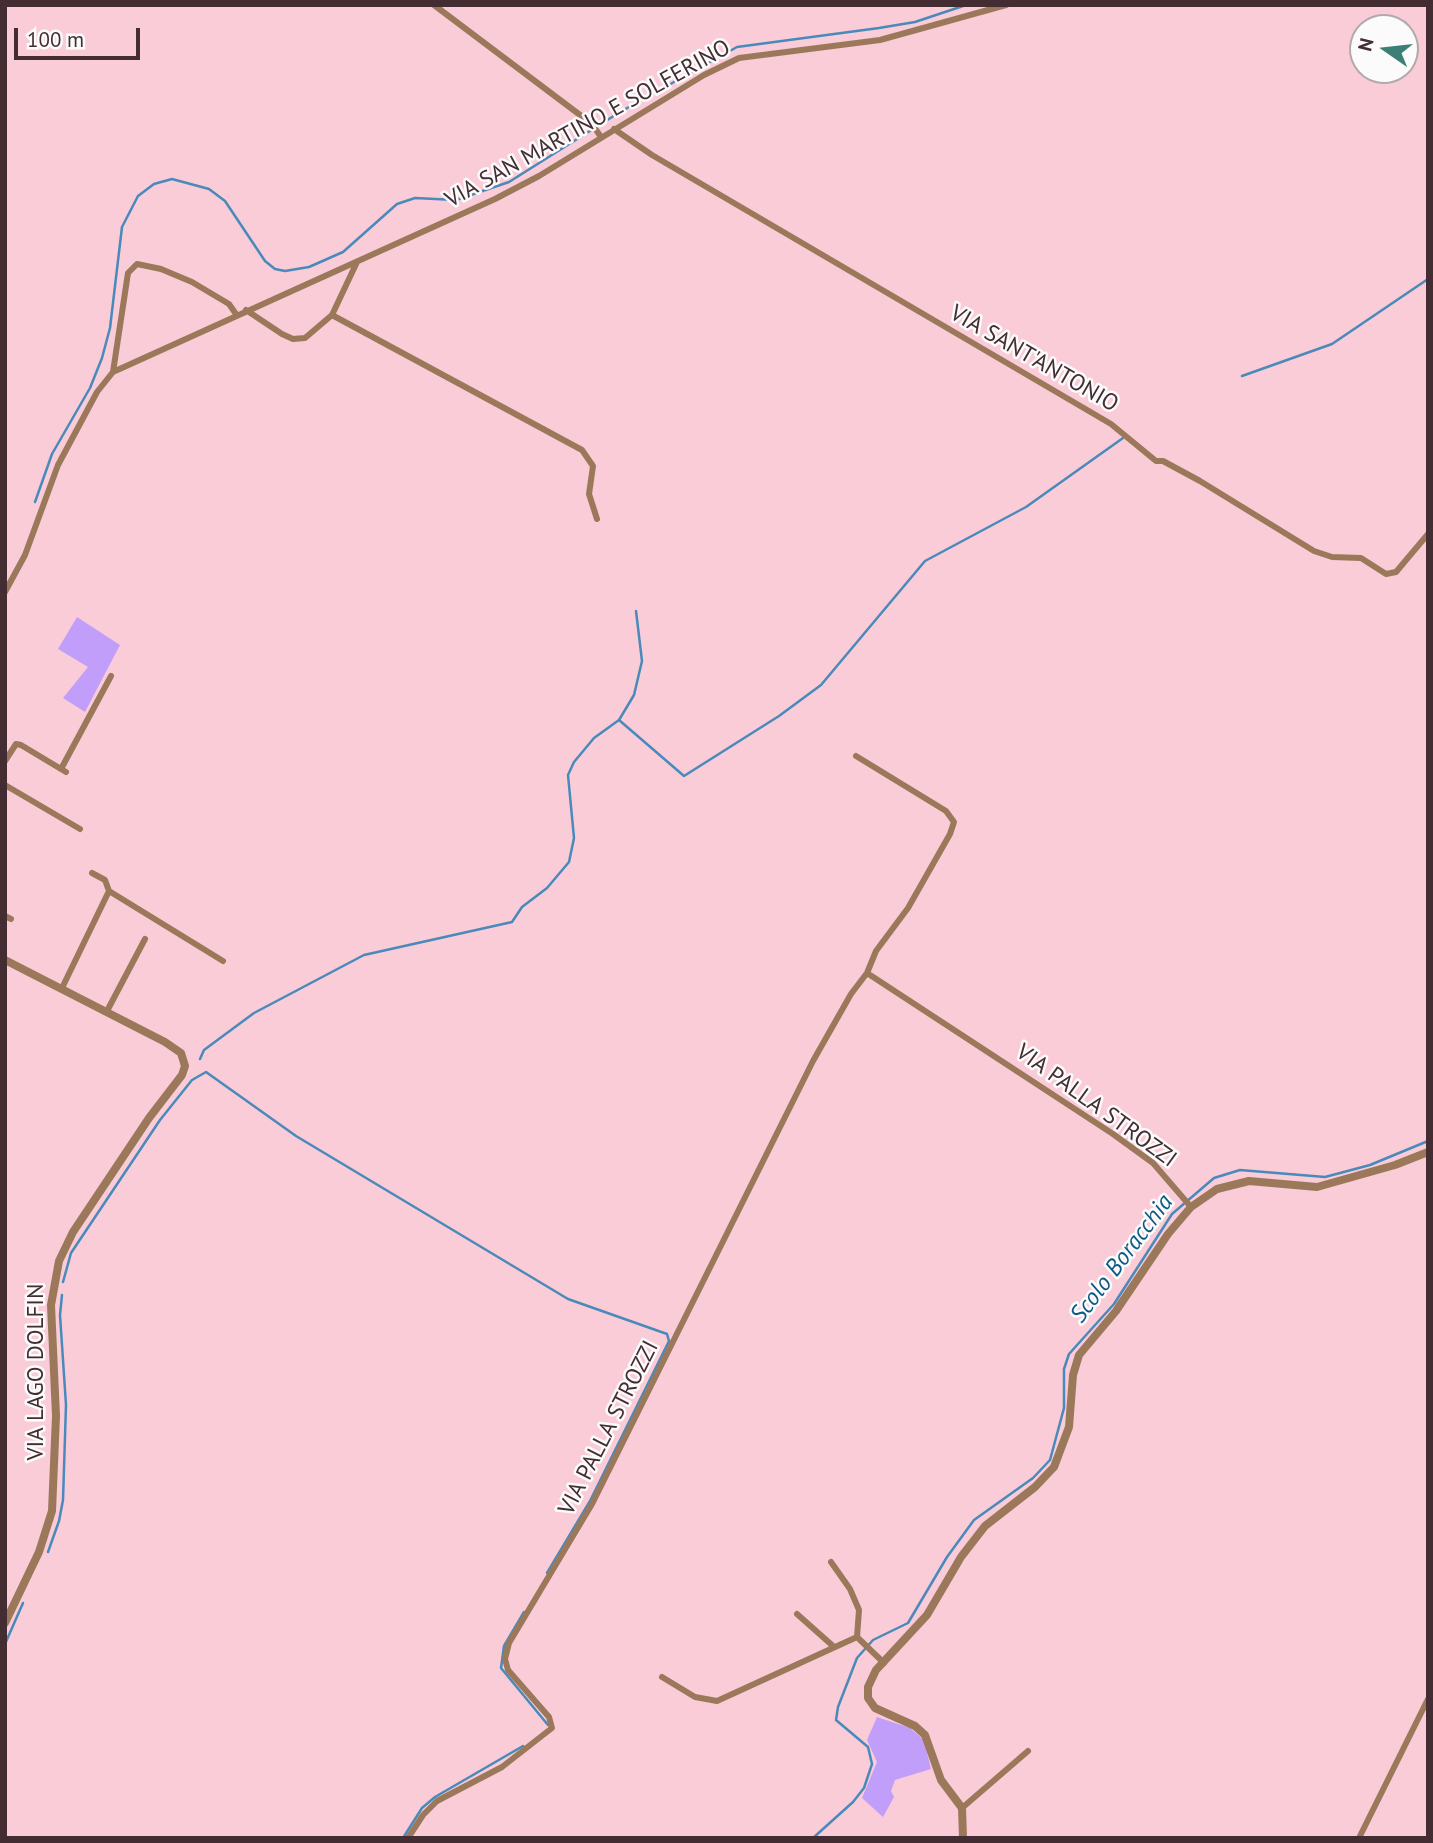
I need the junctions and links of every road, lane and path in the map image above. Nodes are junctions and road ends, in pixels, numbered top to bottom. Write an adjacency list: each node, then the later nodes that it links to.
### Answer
1 (434, 5): 4 (street)
2 (1006, 5): 3 (street, VIA SAN MARTINO E SOLFERINO)
3 (614, 129): 4 (street, VIA SAN MARTINO E SOLFERINO); 11 (street, VIA SANT'ANTONIO)
4 (599, 134): 5 (street, VIA SAN MARTINO E SOLFERINO)
5 (357, 262): 6 (street, VIA SAN MARTINO E SOLFERINO); 8 (street)
6 (246, 310): 7 (street, VIA SAN MARTINO E SOLFERINO); 8 (street)
7 (236, 314): 9 (street, VIA SAN MARTINO E SOLFERINO); 9 (street)
8 (332, 315): 10 (street)
9 (113, 372): 12 (street, VIA SAN MARTINO E SOLFERINO)
10 (597, 519)
11 (1428, 534)
12 (5, 592)
13 (111, 676): 15 (street)
14 (856, 756): 23 (street, VIA PALLA STROZZI)
15 (5, 761)
16 (5, 785): 17 (street)
17 (80, 829)
18 (92, 873): 19 (street)
19 (109, 891): 22 (street); 24 (street)
20 (145, 939): 25 (street)
21 (5, 960): 24 (street)
22 (223, 961)
23 (866, 972): 27 (street, VIA PALLA STROZZI); 38 (street, VIA PALLA STROZZI)
24 (62, 988): 25 (street)
25 (107, 1011): 30 (street, VIA LAGO DOLFIN)
26 (1428, 1152): 27 (street)
27 (1189, 1205): 33 (street)
28 (831, 1562): 31 (street)
29 (797, 1614): 32 (street)
30 (5, 1623)
31 (860, 1639): 32 (street); 33 (street)
32 (832, 1646): 34 (street)
33 (881, 1660): 37 (street)
34 (662, 1677)
35 (1428, 1699): 40 (street)
36 (1028, 1751): 37 (street)
37 (962, 1808): 39 (street)
38 (408, 1838)
39 (963, 1838)
40 (1359, 1838)

